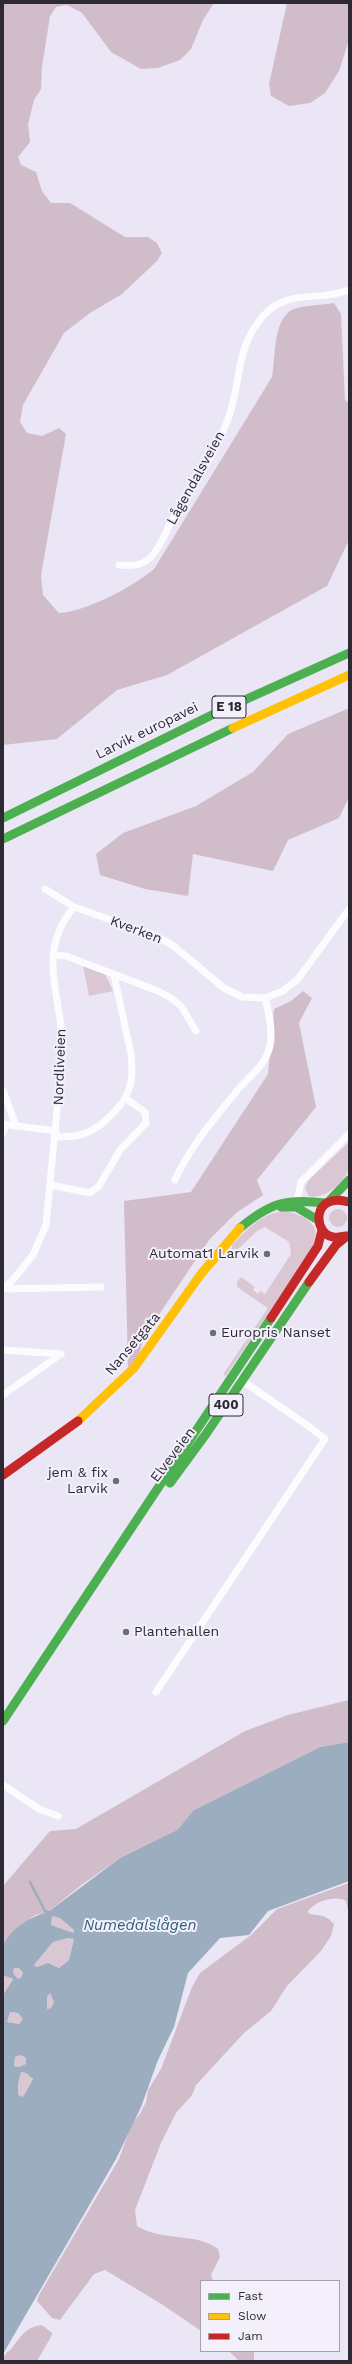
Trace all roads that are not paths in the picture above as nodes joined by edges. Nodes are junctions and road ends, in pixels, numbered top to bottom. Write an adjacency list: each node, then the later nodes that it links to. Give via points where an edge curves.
1 (349, 290): 2 (street, Lågendalsveien, via 279,302 264,315 250,335 240,360 230,415 217,446 182,502 156,551 140,564)
2 (119, 565)
3 (349, 653): 7 (main road, Larvik europavei / E 18, via 220,711)
4 (349, 675): 6 (main road, E 18)
5 (349, 681): 6 (main road, E 18)
6 (321, 687): 8 (main road, E 18)
7 (3, 818)
8 (3, 840)
9 (45, 889): 10 (street, Kverken)
10 (74, 908): 12 (street, Nordliveien, via 60,926); 14 (street, Kverken, via 152,934 171,944 230,991 242,997)
11 (349, 909): 14 (street, Kverken, via 298,979 283,991)
12 (53, 955): 13 (street, via 66,956); 21 (street, Nordliveien, via 53,981 61,1018 63,1048)
13 (114, 975): 15 (street, via 171,998 181,1006); 17 (street, via 132,1066)
14 (265, 998): 23 (street, via 271,1022 270,1046 260,1069 228,1103 183,1162)
15 (196, 1031)
16 (3, 1090): 19 (street)
17 (125, 1098): 21 (street, via 104,1121 86,1133); 25 (street, via 145,1112 146,1122 120,1150 98,1186 90,1193)
18 (5, 1124): 19 (street); 20 (street)
19 (16, 1126): 21 (street)
20 (3, 1133)
21 (56, 1134): 25 (street, Nordliveien)
22 (349, 1134): 28 (street, via 301,1182)
23 (175, 1180)
24 (349, 1180): 26 (main road)
25 (51, 1185): 33 (street, Nordliveien, via 46,1225 33,1255)
26 (327, 1202): 27 (main road, Nansetgata, via 342,1199); 28 (main road, Nansetgata); 29 (main road)
27 (349, 1202)
28 (296, 1204): 29 (main road); 38 (main road, Nansetgata, via 264,1210 237,1231 214,1257 157,1340 114,1389 48,1445)
29 (318, 1220): 30 (main road)
30 (322, 1230): 31 (main road, 400, via 333,1238); 35 (main road, Elveveien / 400, via 318,1246 307,1265)
31 (348, 1235): 36 (main road, Elveveien / 400, via 323,1261)
32 (101, 1287): 33 (street, Nordliveien)
33 (3, 1289)
34 (3, 1350): 37 (street, via 61,1354)
35 (234, 1374): 36 (street); 39 (main road, Elveveien / 400)
36 (242, 1381): 39 (main road, Elveveien / 400, via 206,1434); 40 (street, via 325,1439)
37 (3, 1395)
38 (3, 1475)
39 (103, 1572): 41 (main road, Elveveien / 400)
40 (156, 1692)
41 (3, 1720)
42 (3, 1785): 43 (street, via 39,1810)
43 (58, 1816)

